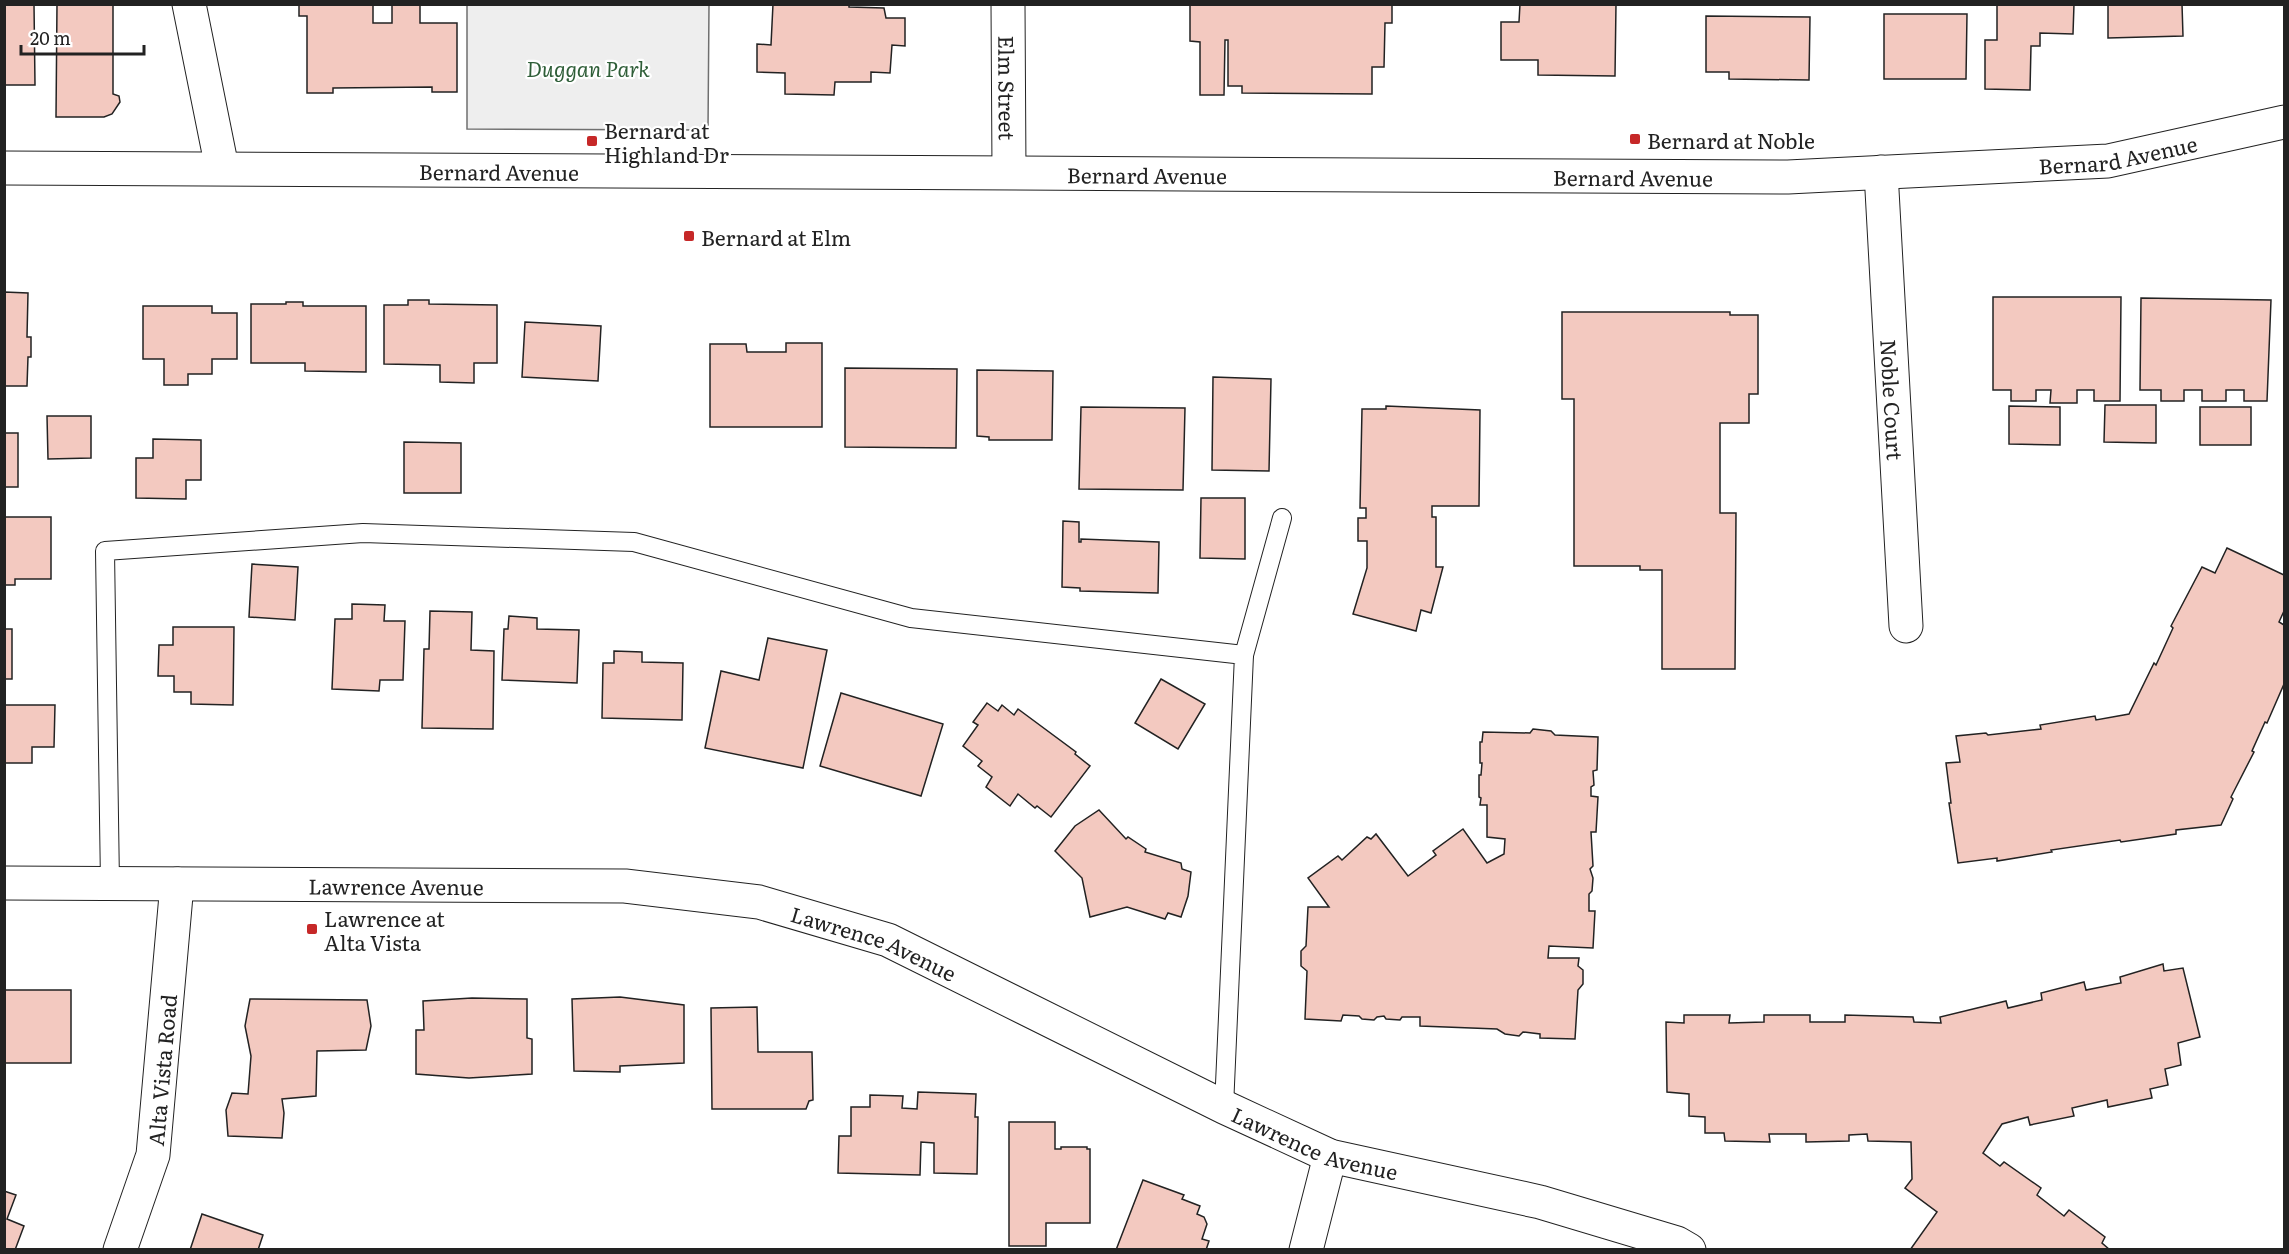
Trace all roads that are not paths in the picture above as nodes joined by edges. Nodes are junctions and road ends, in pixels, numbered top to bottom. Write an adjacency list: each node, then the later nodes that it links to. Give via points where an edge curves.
1 (189, 4): 5 (street)
2 (1008, 4): 6 (street, Elm Street)
3 (2284, 122): 7 (street, Bernard Avenue, via 2108,161)
4 (4, 168): 5 (street, Bernard Avenue)
5 (222, 168): 6 (street, Bernard Avenue)
6 (1009, 172): 7 (street, Bernard Avenue, via 1776,177)
7 (1881, 172): 9 (street, Noble Court)
8 (1282, 518): 10 (lane)
9 (1906, 626)
10 (1244, 655): 12 (lane, via 910,618 634,542 363,533 105,551); 14 (lane)
11 (4, 883): 12 (street, Lawrence Avenue)
12 (110, 884): 13 (street, Lawrence Avenue)
13 (177, 884): 14 (street, Lawrence Avenue, via 625,886 759,902 888,940); 16 (street, Alta Vista Road, via 153,1155)
14 (1224, 1107): 15 (street, Lawrence Avenue)
15 (1330, 1156): 17 (street); 18 (street, Lawrence Avenue, via 1540,1202)
16 (120, 1250)
17 (1306, 1250)
18 (1689, 1250)

